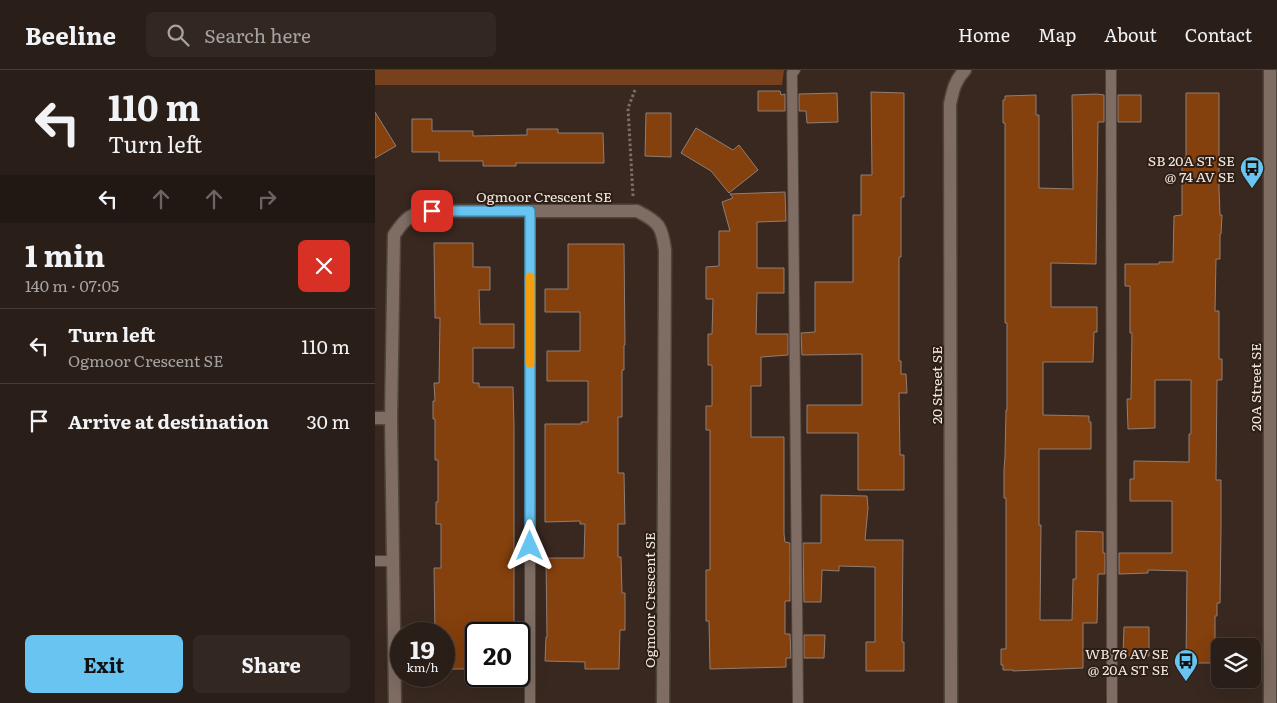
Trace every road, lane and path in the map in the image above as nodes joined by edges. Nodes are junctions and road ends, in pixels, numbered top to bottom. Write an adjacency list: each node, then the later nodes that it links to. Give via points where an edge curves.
1 (795, 70): 15 (lane, via 792,73)
2 (964, 70): 16 (street, 20 Street SE, via 954,85 950,104)
3 (1111, 70): 17 (lane)
4 (1270, 70): 18 (street, 20A Street SE)
5 (635, 90): 7 (path, via 628,108 633,188)
6 (530, 211): 7 (street, Ogmoor Crescent SE); 9 (street, Ogmoor Crescent SE, via 415,212 403,221 394,235 393,250); 13 (lane)
7 (631, 211): 14 (street, Ogmoor Crescent SE, via 654,220 662,230 665,250)
8 (375, 418): 9 (street)
9 (391, 418): 11 (street, Ogmoor Crescent SE)
10 (375, 561): 11 (lane)
11 (394, 561): 12 (street, Ogmoor Crescent SE)
12 (395, 703)
13 (530, 703)
14 (663, 703)
15 (798, 703)
16 (951, 703)
17 (1112, 703)
18 (1270, 703)

